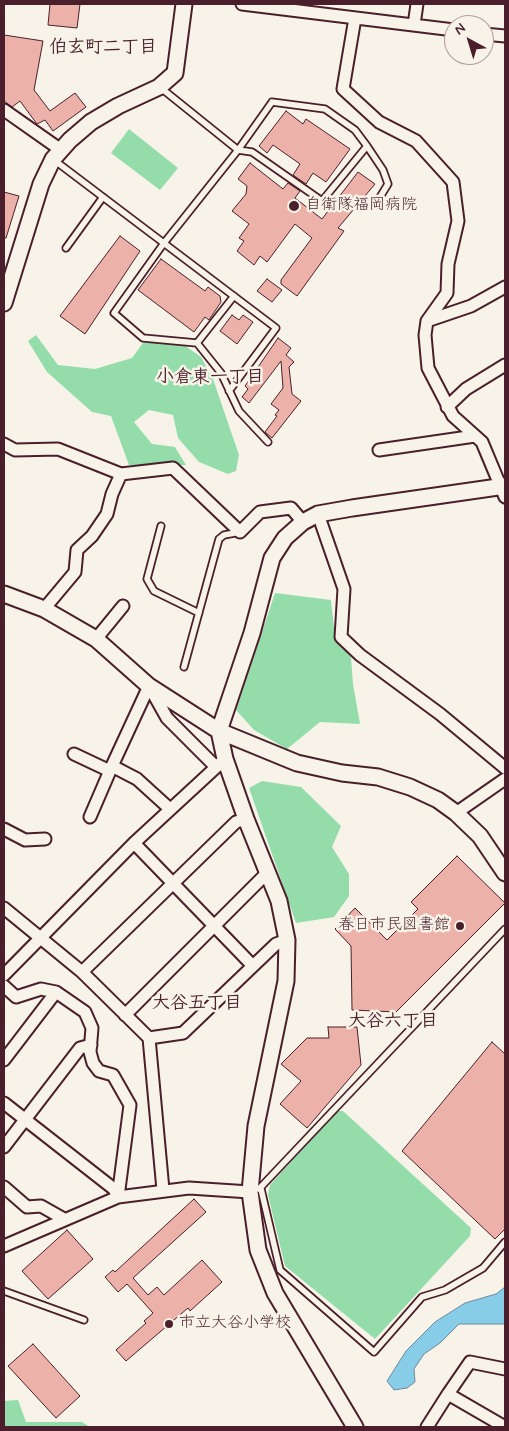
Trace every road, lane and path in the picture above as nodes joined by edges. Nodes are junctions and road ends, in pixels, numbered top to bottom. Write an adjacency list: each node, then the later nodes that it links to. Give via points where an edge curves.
1 (184, 4): 7 (street, via 175,73)
2 (242, 4): 4 (street)
3 (417, 4): 5 (street)
4 (355, 18): 5 (street); 19 (street, via 344,89 379,122 416,141 453,182 458,221 448,264 447,293)
5 (414, 25): 6 (street)
6 (444, 29)
7 (159, 86): 10 (lane); 11 (street, via 91,122)
8 (4, 110): 11 (street)
9 (367, 146): 10 (lane, via 355,130 325,109 272,102); 10 (lane, via 322,202 252,152); 13 (lane, via 388,184 376,202)
10 (238, 150): 14 (lane)
11 (57, 154): 12 (lane); 18 (street, via 41,184)
12 (103, 197): 14 (lane); 15 (lane)
13 (370, 203)
14 (164, 243): 17 (lane); 20 (lane, via 114,313 143,338)
15 (66, 248)
16 (505, 287): 19 (street, via 471,306)
17 (234, 296): 20 (lane); 22 (lane, via 276,328)
18 (4, 303)
19 (427, 321): 23 (street, via 428,368)
20 (197, 343): 22 (lane, via 221,374)
21 (505, 366): 23 (street, via 466,389)
22 (229, 391): 25 (lane, via 239,410)
23 (447, 407): 24 (street)
24 (475, 436): 27 (street); 29 (street, via 482,442)
25 (268, 442)
26 (4, 444): 28 (street, via 15,450 58,449)
27 (379, 450)
28 (121, 474): 33 (street, via 173,468); 36 (street, via 108,514 77,550 75,572)
29 (504, 490): 30 (street)
30 (318, 514): 31 (street); 44 (street, via 344,589 341,637)
31 (303, 522): 33 (street, via 291,508 260,512); 41 (street, via 285,538 272,558 252,634)
32 (161, 526): 37 (lane, via 147,579 154,591)
33 (240, 532): 37 (lane, via 219,539)
34 (4, 594): 36 (street)
35 (123, 606): 38 (street)
36 (44, 609): 38 (street)
37 (199, 613): 39 (lane)
38 (96, 639): 40 (street)
39 (184, 668)
40 (149, 686): 41 (street); 43 (street, via 167,718); 45 (street)
41 (219, 731): 43 (street); 48 (street, via 278,757 313,768 378,777 410,787)
42 (74, 754): 45 (street)
43 (221, 763): 47 (street); 50 (street)
44 (505, 768)
45 (111, 769): 47 (street, via 138,779); 49 (street)
46 (505, 779): 48 (street)
47 (170, 809): 53 (street)
48 (456, 813): 55 (street, via 480,836)
49 (90, 817)
50 (246, 819): 54 (street); 56 (street, via 236,822)
51 (4, 829): 52 (street, via 25,840)
52 (45, 839)
53 (134, 843): 56 (street); 60 (street)
54 (268, 872): 58 (street); 61 (street, via 279,900)
55 (505, 873)
56 (172, 882): 58 (street); 63 (street)
57 (4, 908): 60 (street)
58 (213, 924): 62 (street); 67 (street)
59 (505, 929): 76 (lane)
60 (40, 937): 63 (street); 64 (street)
61 (287, 940): 62 (street, via 276,944); 76 (street, via 286,981 256,1126)
62 (253, 966): 68 (street, via 183,1033)
63 (82, 972): 67 (street)
64 (4, 974)
65 (4, 986): 66 (street, via 16,997 41,989)
66 (56, 992): 69 (street, via 85,1012 92,1028); 70 (street)
67 (125, 1015): 68 (street)
68 (149, 1038): 75 (street)
69 (91, 1045): 72 (street, via 80,1048); 77 (street, via 93,1063 99,1071 113,1075 130,1105)
70 (4, 1060)
71 (4, 1103): 72 (street)
72 (24, 1120): 73 (street); 77 (street, via 114,1189)
73 (4, 1147)
74 (4, 1187): 78 (street, via 26,1207 41,1206)
75 (163, 1190): 76 (street); 77 (street)
76 (255, 1190): 79 (lane, via 280,1270 374,1352 422,1297 445,1290 483,1268); 85 (street, via 258,1250 271,1285)
77 (118, 1197): 78 (street)
78 (64, 1219): 80 (street)
79 (505, 1242)
80 (4, 1246)
81 (4, 1291): 82 (lane)
82 (84, 1320)
83 (505, 1369): 84 (street, via 470,1362)
84 (448, 1394): 86 (street); 87 (street)
85 (355, 1427)
86 (427, 1427)
87 (505, 1427)

